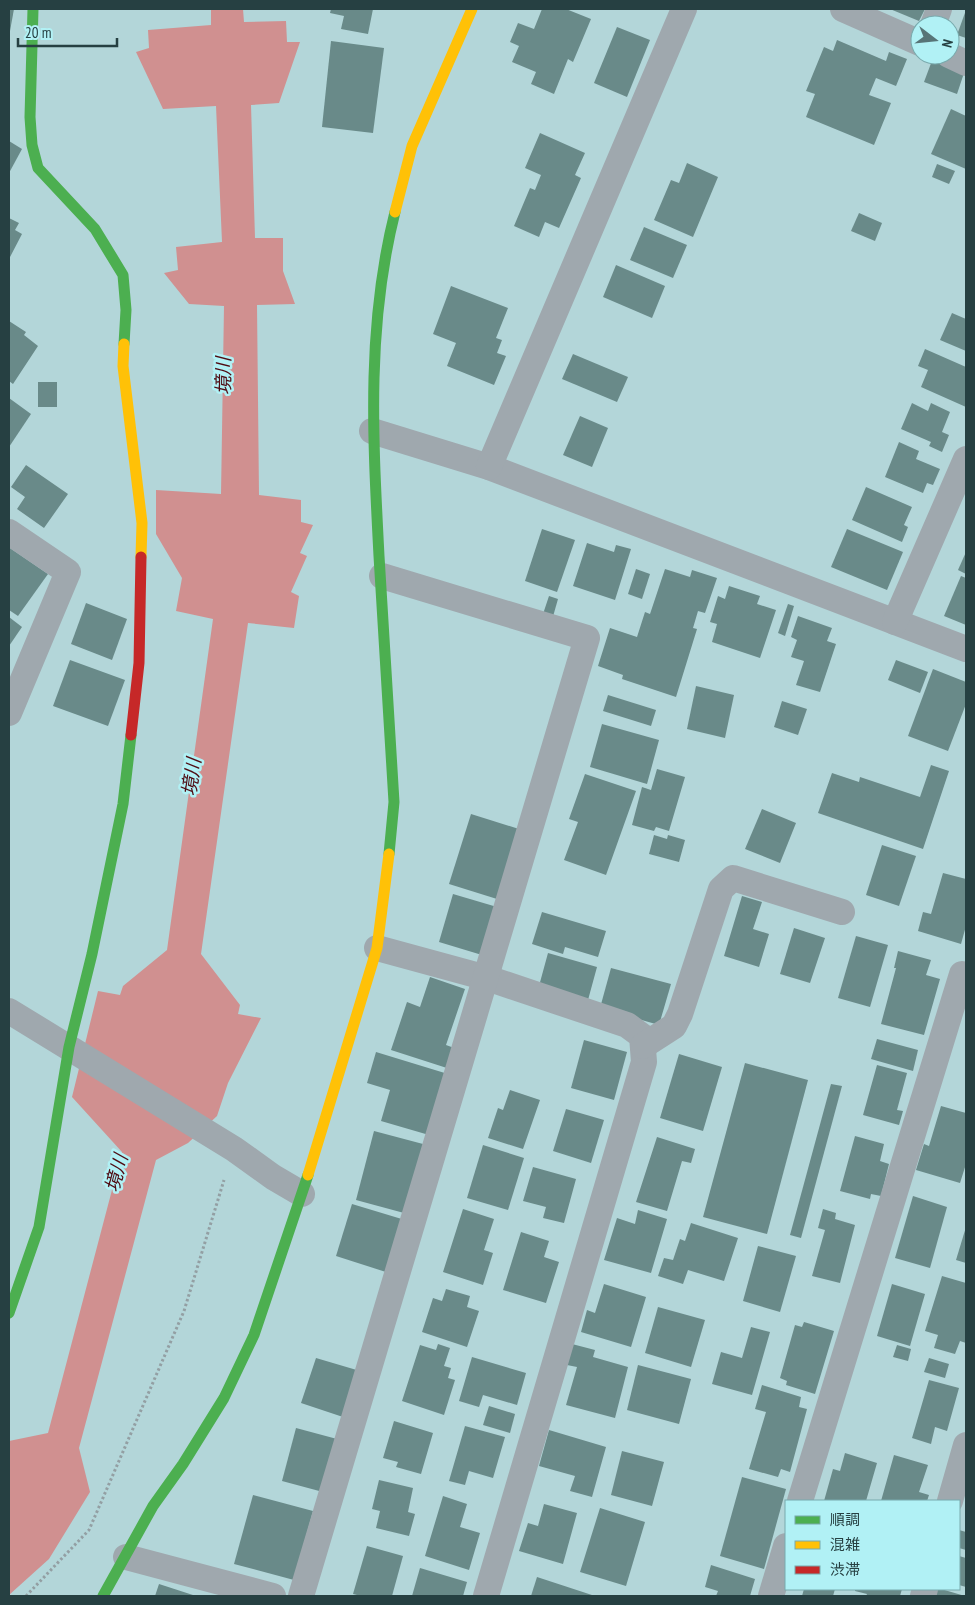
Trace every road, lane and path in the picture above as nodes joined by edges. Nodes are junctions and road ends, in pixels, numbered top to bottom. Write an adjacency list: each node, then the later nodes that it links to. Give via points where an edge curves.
1 (33, 9): 20 (street, via 30,118 38,168 95,229 123,275 126,310 123,366 142,523 139,663 123,804 92,954)
2 (472, 9): 6 (street, via 412,146 384,252 375,343)
3 (684, 9): 8 (street)
4 (843, 9): 5 (street)
5 (910, 38)
6 (372, 430): 8 (street); 10 (street)
7 (966, 460): 11 (street)
8 (489, 467): 11 (street)
9 (9, 532): 13 (street, via 68,572)
10 (382, 576): 15 (street, via 394,802); 17 (street, via 587,638)
11 (895, 622): 12 (street)
12 (966, 649)
13 (9, 713)
14 (842, 912): 19 (street, via 733,878 721,889 674,1026)
15 (378, 948): 17 (street); 22 (street)
16 (966, 976): 25 (street, via 962,974)
17 (487, 978): 19 (street, via 627,1025 642,1036); 32 (street)
18 (9, 1011): 20 (street)
19 (643, 1046): 33 (street, via 644,1062)
20 (76, 1053): 21 (street); 23 (street, via 39,1227)
21 (234, 1149): 22 (street); 29 (path, via 184,1311 88,1530)
22 (302, 1194): 28 (street, via 254,1335 224,1398 154,1506)
23 (9, 1313)
24 (966, 1446): 26 (street)
25 (800, 1500)
26 (950, 1500)
27 (785, 1549): 34 (street)
28 (126, 1557): 30 (street); 31 (street)
29 (26, 1596)
30 (103, 1596)
31 (273, 1596)
32 (302, 1596)
33 (486, 1596)
34 (771, 1596)

